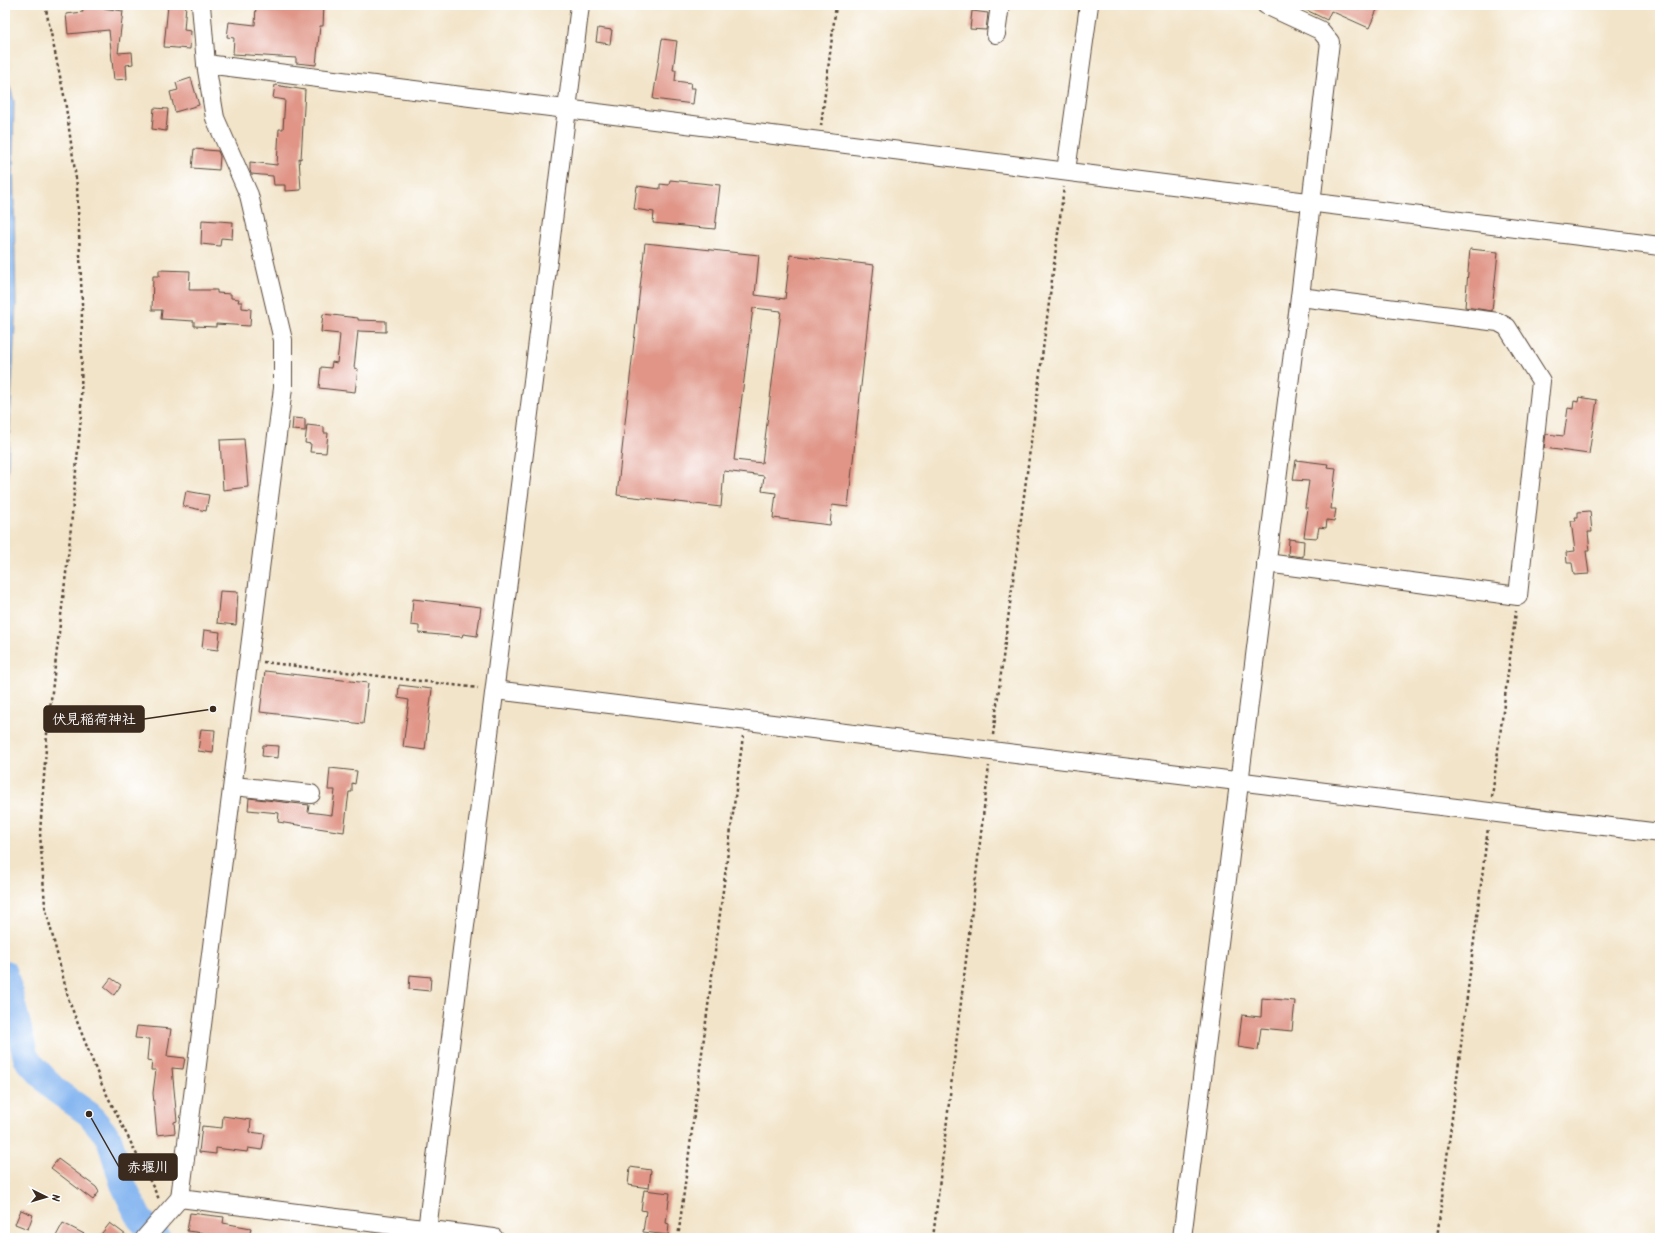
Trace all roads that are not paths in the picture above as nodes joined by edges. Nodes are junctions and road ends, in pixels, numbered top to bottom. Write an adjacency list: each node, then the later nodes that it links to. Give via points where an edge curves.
1 (201, 5): 7 (street)
2 (580, 5): 8 (street)
3 (1000, 5): 6 (street)
4 (1089, 5): 9 (street)
5 (1266, 5): 10 (street, via 1320,30 1330,42)
6 (996, 34)
7 (206, 64): 8 (street); 16 (street, via 215,118 248,195 283,340 283,388)
8 (567, 110): 9 (street); 14 (street)
9 (1066, 171): 10 (street)
10 (1312, 203): 11 (street); 12 (street)
11 (1660, 246)
12 (1300, 297): 13 (street); 13 (street, via 1498,322 1507,328 1541,381 1518,596)
13 (1266, 562): 15 (street)
14 (495, 690): 15 (street); 20 (street)
15 (1240, 782): 18 (street); 23 (street)
16 (233, 786): 17 (street); 19 (street)
17 (311, 794)
18 (1660, 833)
19 (180, 1198): 20 (street); 21 (street)
20 (427, 1234): 22 (street)
21 (145, 1238)
22 (494, 1238)
23 (1182, 1238)

